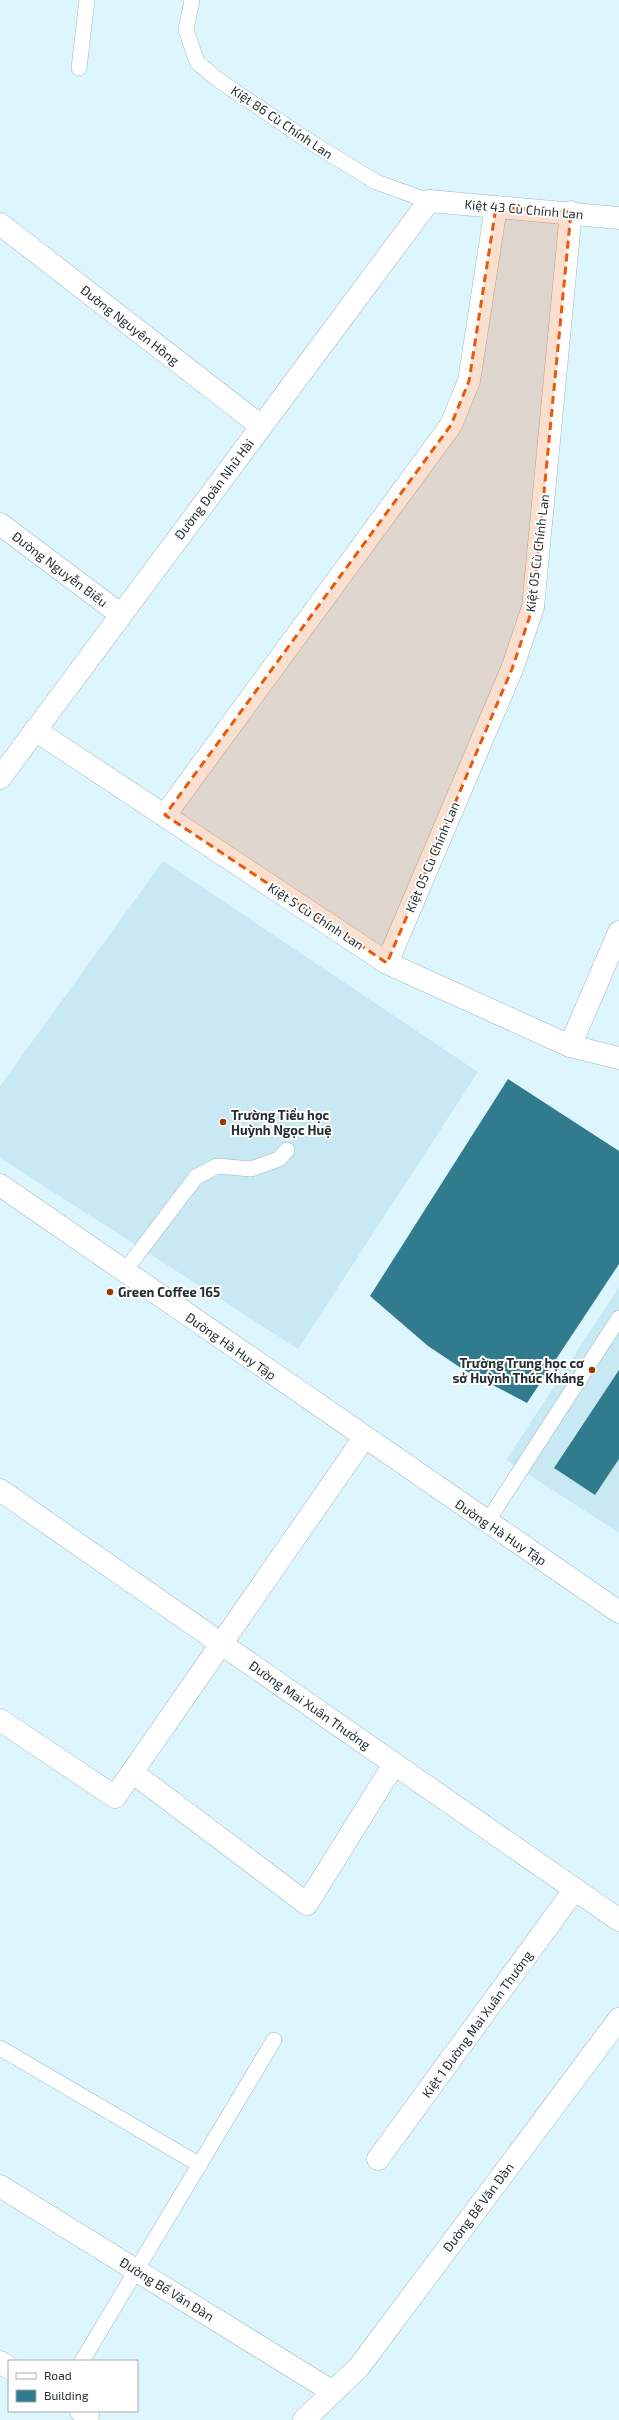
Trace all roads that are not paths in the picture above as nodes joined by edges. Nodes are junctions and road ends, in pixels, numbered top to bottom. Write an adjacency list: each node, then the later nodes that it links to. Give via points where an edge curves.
1 (87, 0): 3 (lane)
2 (192, 0): 4 (lane, Kiệt 86 Cù Chính Lan, via 186,30 197,62 304,138 376,182)
3 (79, 68)
4 (429, 201): 5 (street, Kiệt 43 Cù Chính Lan); 9 (street, Đường Đoàn Nhữ Hài)
5 (496, 207): 6 (street, Kiệt 43 Cù Chính Lan); 14 (street, via 469,381 451,424)
6 (571, 212): 7 (street, Kiệt 43 Cù Chính Lan); 16 (street, Kiệt 05 Cù Chính Lan, via 533,607 512,669)
7 (619, 218)
8 (0, 224): 9 (street, Đường Nguyên Hồng)
9 (261, 426): 11 (street, Đường Đoàn Nhữ Hài)
10 (0, 524): 11 (street, Đường Nguyễn Biểu)
11 (120, 614): 12 (street, Đường Đoàn Nhữ Hài)
12 (35, 730): 13 (street, Đường Đoàn Nhữ Hài); 14 (street, Kiệt 5 Cù Chính Lan)
13 (0, 778)
14 (165, 816): 16 (street, Kiệt 5 Cù Chính Lan)
15 (619, 932): 17 (street)
16 (388, 963): 17 (street, Kiệt 5 Cù Chính Lan)
17 (570, 1046): 18 (street, Kiệt 5 Cù Chính Lan)
18 (619, 1058)
19 (287, 1150): 21 (lane, via 279,1159 251,1169 217,1166 196,1177)
20 (0, 1185): 21 (street, Đường Hà Huy Tập)
21 (124, 1272): 23 (street, Đường Hà Huy Tập)
22 (619, 1318): 25 (lane)
23 (364, 1438): 25 (street, Đường Hà Huy Tập); 27 (street)
24 (0, 1490): 27 (street, Đường Mai Xuân Thưởng)
25 (487, 1522): 26 (street, Đường Hà Huy Tập)
26 (619, 1612)
27 (221, 1644): 29 (street, Đường Mai Xuân Thưởng); 30 (street)
28 (0, 1720): 30 (street, via 115,1797)
29 (394, 1764): 30 (street, via 307,1904); 31 (street, Đường Mai Xuân Thưởng)
30 (132, 1772)
31 (575, 1890): 32 (street, Đường Mai Xuân Thưởng); 36 (street, Kiệt 1 Đường Mai Xuân Thưởng)
32 (619, 1920)
33 (619, 2019): 41 (street, Đường Bế Văn Đàn, via 359,2367)
34 (274, 2040): 37 (lane)
35 (0, 2048): 37 (lane)
36 (378, 2159)
37 (200, 2165): 39 (lane)
38 (0, 2186): 39 (street, Đường Bế Văn Đàn)
39 (136, 2270): 40 (lane); 41 (street, Đường Bế Văn Đàn)
40 (83, 2360)
41 (333, 2392): 44 (street, Đường Bế Văn Đàn)
42 (83, 2412): 43 (street, via 88,2415)
43 (87, 2420)
44 (304, 2420)

